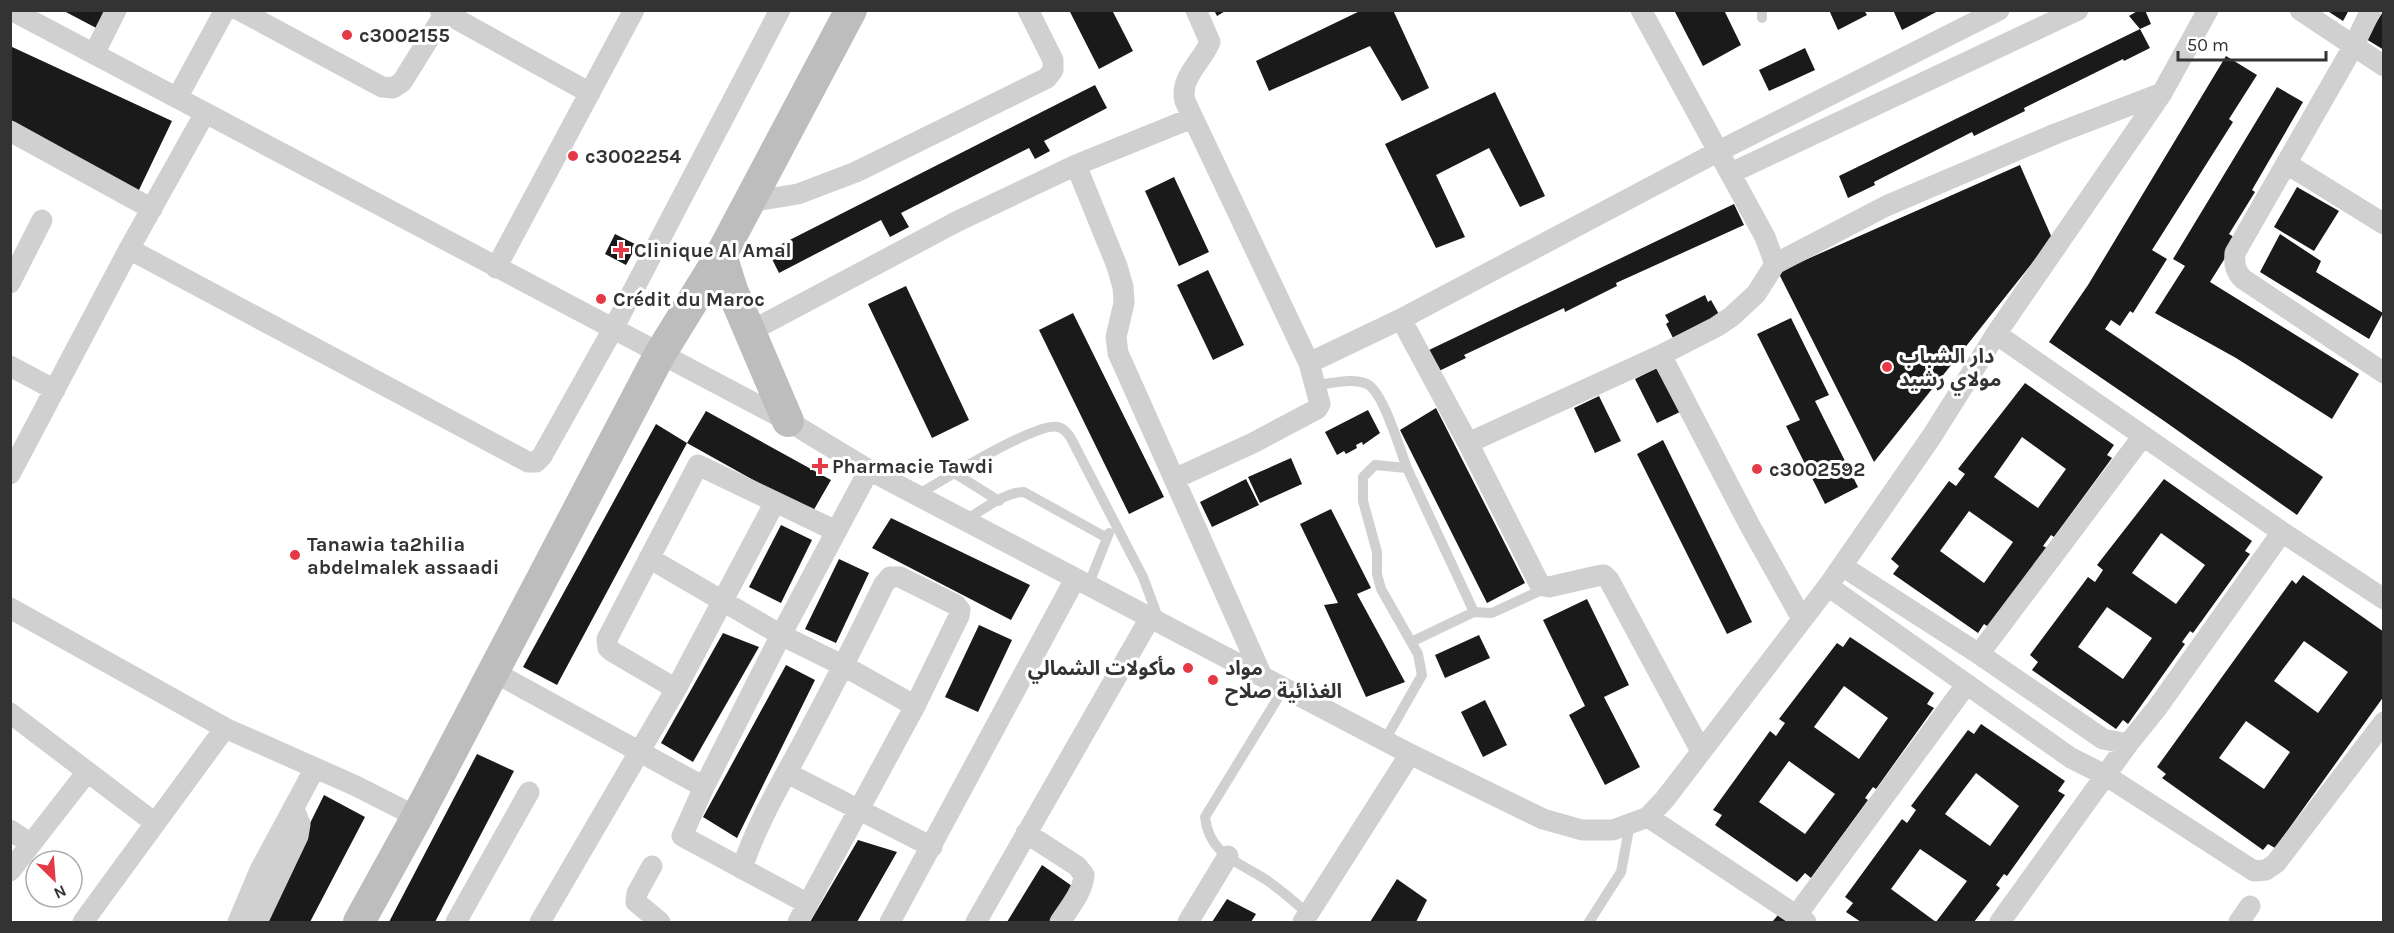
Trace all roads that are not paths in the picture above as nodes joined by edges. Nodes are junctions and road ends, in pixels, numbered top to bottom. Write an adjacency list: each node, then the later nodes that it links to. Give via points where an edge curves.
1 (11, 10): 18 (street)
2 (116, 10): 18 (street)
3 (225, 10): 22 (street)
4 (239, 10): 16 (street, via 382,87 393,88 402,82)
5 (634, 10): 20 (street)
6 (780, 10): 40 (street)
7 (851, 10): 30 (street)
8 (1028, 10): 30 (street, via 1053,60 1053,70 1047,78 856,172 798,194)
9 (1196, 10): 24 (street, via 1210,42 1182,91)
10 (1641, 10): 26 (street)
11 (1999, 10): 26 (street)
12 (2078, 10): 29 (street)
13 (2208, 10): 21 (street)
14 (2300, 10): 17 (street)
15 (2371, 10): 17 (street)
16 (443, 12): 20 (street)
17 (2354, 47): 19 (street); 27 (street)
18 (94, 54): 22 (street)
19 (2384, 66)
20 (590, 93): 37 (street)
21 (2162, 93): 36 (street, via 1886,206); 42 (street)
22 (177, 98): 23 (street)
23 (205, 113): 31 (street); 37 (street)
24 (1192, 118): 28 (street); 45 (street)
25 (10, 131): 31 (street)
26 (1719, 151): 29 (street); 39 (street)
27 (2287, 164): 33 (street); 47 (street, via 2235,253 2236,272)
28 (1076, 165): 41 (street, via 956,222); 57 (street, via 1123,287 1124,303 1116,337 1118,353)
29 (1731, 173): 36 (street)
30 (749, 202): 35 (street)
31 (152, 209): 34 (street)
32 (42, 220): 38 (street)
33 (2384, 224)
34 (129, 249): 40 (street, via 528,462 536,462 542,456); 49 (street)
35 (722, 255): 41 (street, via 732,290); 43 (street)
36 (1775, 264): 44 (street, via 1756,294 1731,317)
37 (496, 268): 40 (street)
38 (10, 283)
39 (1401, 318): 45 (street); 52 (street)
40 (613, 329): 43 (street)
41 (751, 331): 50 (street)
42 (1996, 334): 51 (street); 67 (street, via 1932,436)
43 (660, 354): 50 (street); 81 (street)
44 (1661, 356): 52 (street); 75 (street)
45 (1309, 363): 48 (street)
46 (10, 366): 49 (street)
47 (2384, 373)
48 (1315, 385): 53 (lane, via 1355,381 1368,384 1378,394); 57 (street, via 1320,399 1317,409)
49 (55, 390): 55 (street)
50 (788, 421): 54 (street)
51 (2142, 436): 64 (street); 79 (street)
52 (1468, 443): 70 (street, via 1539,583)
53 (1407, 468): 74 (lane); 78 (lane, via 1375,465 1363,477 1363,501 1377,552 1381,589)
54 (868, 470): 58 (street); 63 (street)
55 (10, 474)
56 (956, 474): 58 (lane); 59 (lane); 62 (lane, via 1020,438 1048,426 1059,427 1068,433)
57 (1174, 479): 82 (street)
58 (917, 495): 61 (street)
59 (999, 501): 61 (lane); 65 (lane, via 1024,492)
60 (775, 502): 63 (street); 66 (street, via 698,465); 72 (street)
61 (964, 520): 68 (street)
62 (1113, 522): 65 (lane); 76 (lane, via 1143,577)
63 (836, 531): 77 (street)
64 (2282, 532): 71 (street); 91 (street)
65 (1107, 538): 68 (lane)
66 (649, 558): 72 (street); 85 (street, via 607,639 608,648)
67 (1842, 566): 69 (street); 79 (street)
68 (1081, 582): 76 (street); 109 (street)
69 (1828, 586): 75 (street); 83 (street)
70 (1549, 587): 74 (lane, via 1492,613); 93 (street, via 1604,575 1609,580)
71 (2384, 599)
72 (722, 600): 77 (street); 85 (street)
73 (10, 608): 89 (street)
74 (1474, 612): 78 (lane)
75 (1802, 619): 93 (street)
76 (1155, 621): 82 (street); 107 (street)
77 (781, 635): 80 (street); 99 (street)
78 (1411, 642): 90 (lane, via 1422,675)
79 (1979, 654): 91 (street, via 2103,739)
80 (844, 666): 86 (street); 86 (street, via 890,577 900,577 956,605 959,616); 97 (street)
81 (492, 671): 92 (street); 103 (street)
82 (1262, 676): 84 (street)
83 (1966, 685): 98 (street, via 2071,758); 116 (street)
84 (1284, 688): 90 (street); 110 (lane, via 1205,817 1212,842)
85 (676, 689): 92 (street)
86 (915, 706): 102 (street)
87 (10, 713): 96 (street)
88 (2384, 722): 98 (street, via 2276,863 2266,870 2254,872)
89 (225, 728): 95 (street); 105 (street)
90 (1385, 740): 94 (street)
91 (2128, 744): 98 (street)
92 (640, 750): 99 (street); 122 (street)
93 (1701, 751): 104 (street, via 1665,800)
94 (1410, 754): 104 (street, via 1543,819 1582,830 1613,830); 115 (street)
95 (315, 768): 101 (street); 103 (street)
96 (87, 772): 105 (street); 108 (street)
97 (787, 773): 102 (street); 112 (street)
98 (2105, 775): 129 (street)
99 (704, 787): 112 (street, via 682,836)
100 (529, 792): 121 (street)
101 (294, 809): 118 (street, via 260,870); 119 (street, via 300,824 298,836 260,916)
102 (858, 810): 109 (street); 114 (street)
103 (417, 817): 120 (street)
104 (1639, 820): 116 (street); 128 (lane, via 1621,872)
105 (155, 823): 117 (street)
106 (10, 830): 108 (street)
107 (1026, 833): 125 (street); 126 (street, via 1077,866 1084,875)
108 (31, 844): 113 (street)
109 (932, 847): 124 (street)
110 (1228, 856): 115 (lane, via 1282,890); 127 (street)
111 (652, 866): 123 (street, via 636,902)
112 (742, 869): 114 (street)
113 (10, 871)
114 (803, 913)
115 (1305, 918)
116 (1801, 919)
117 (83, 922)
118 (238, 922)
119 (252, 922)
120 (359, 922)
121 (456, 922)
122 (540, 922)
123 (660, 922)
124 (890, 922)
125 (976, 922)
126 (1060, 922)
127 (1188, 922)
128 (1589, 922)
129 (2000, 922)

